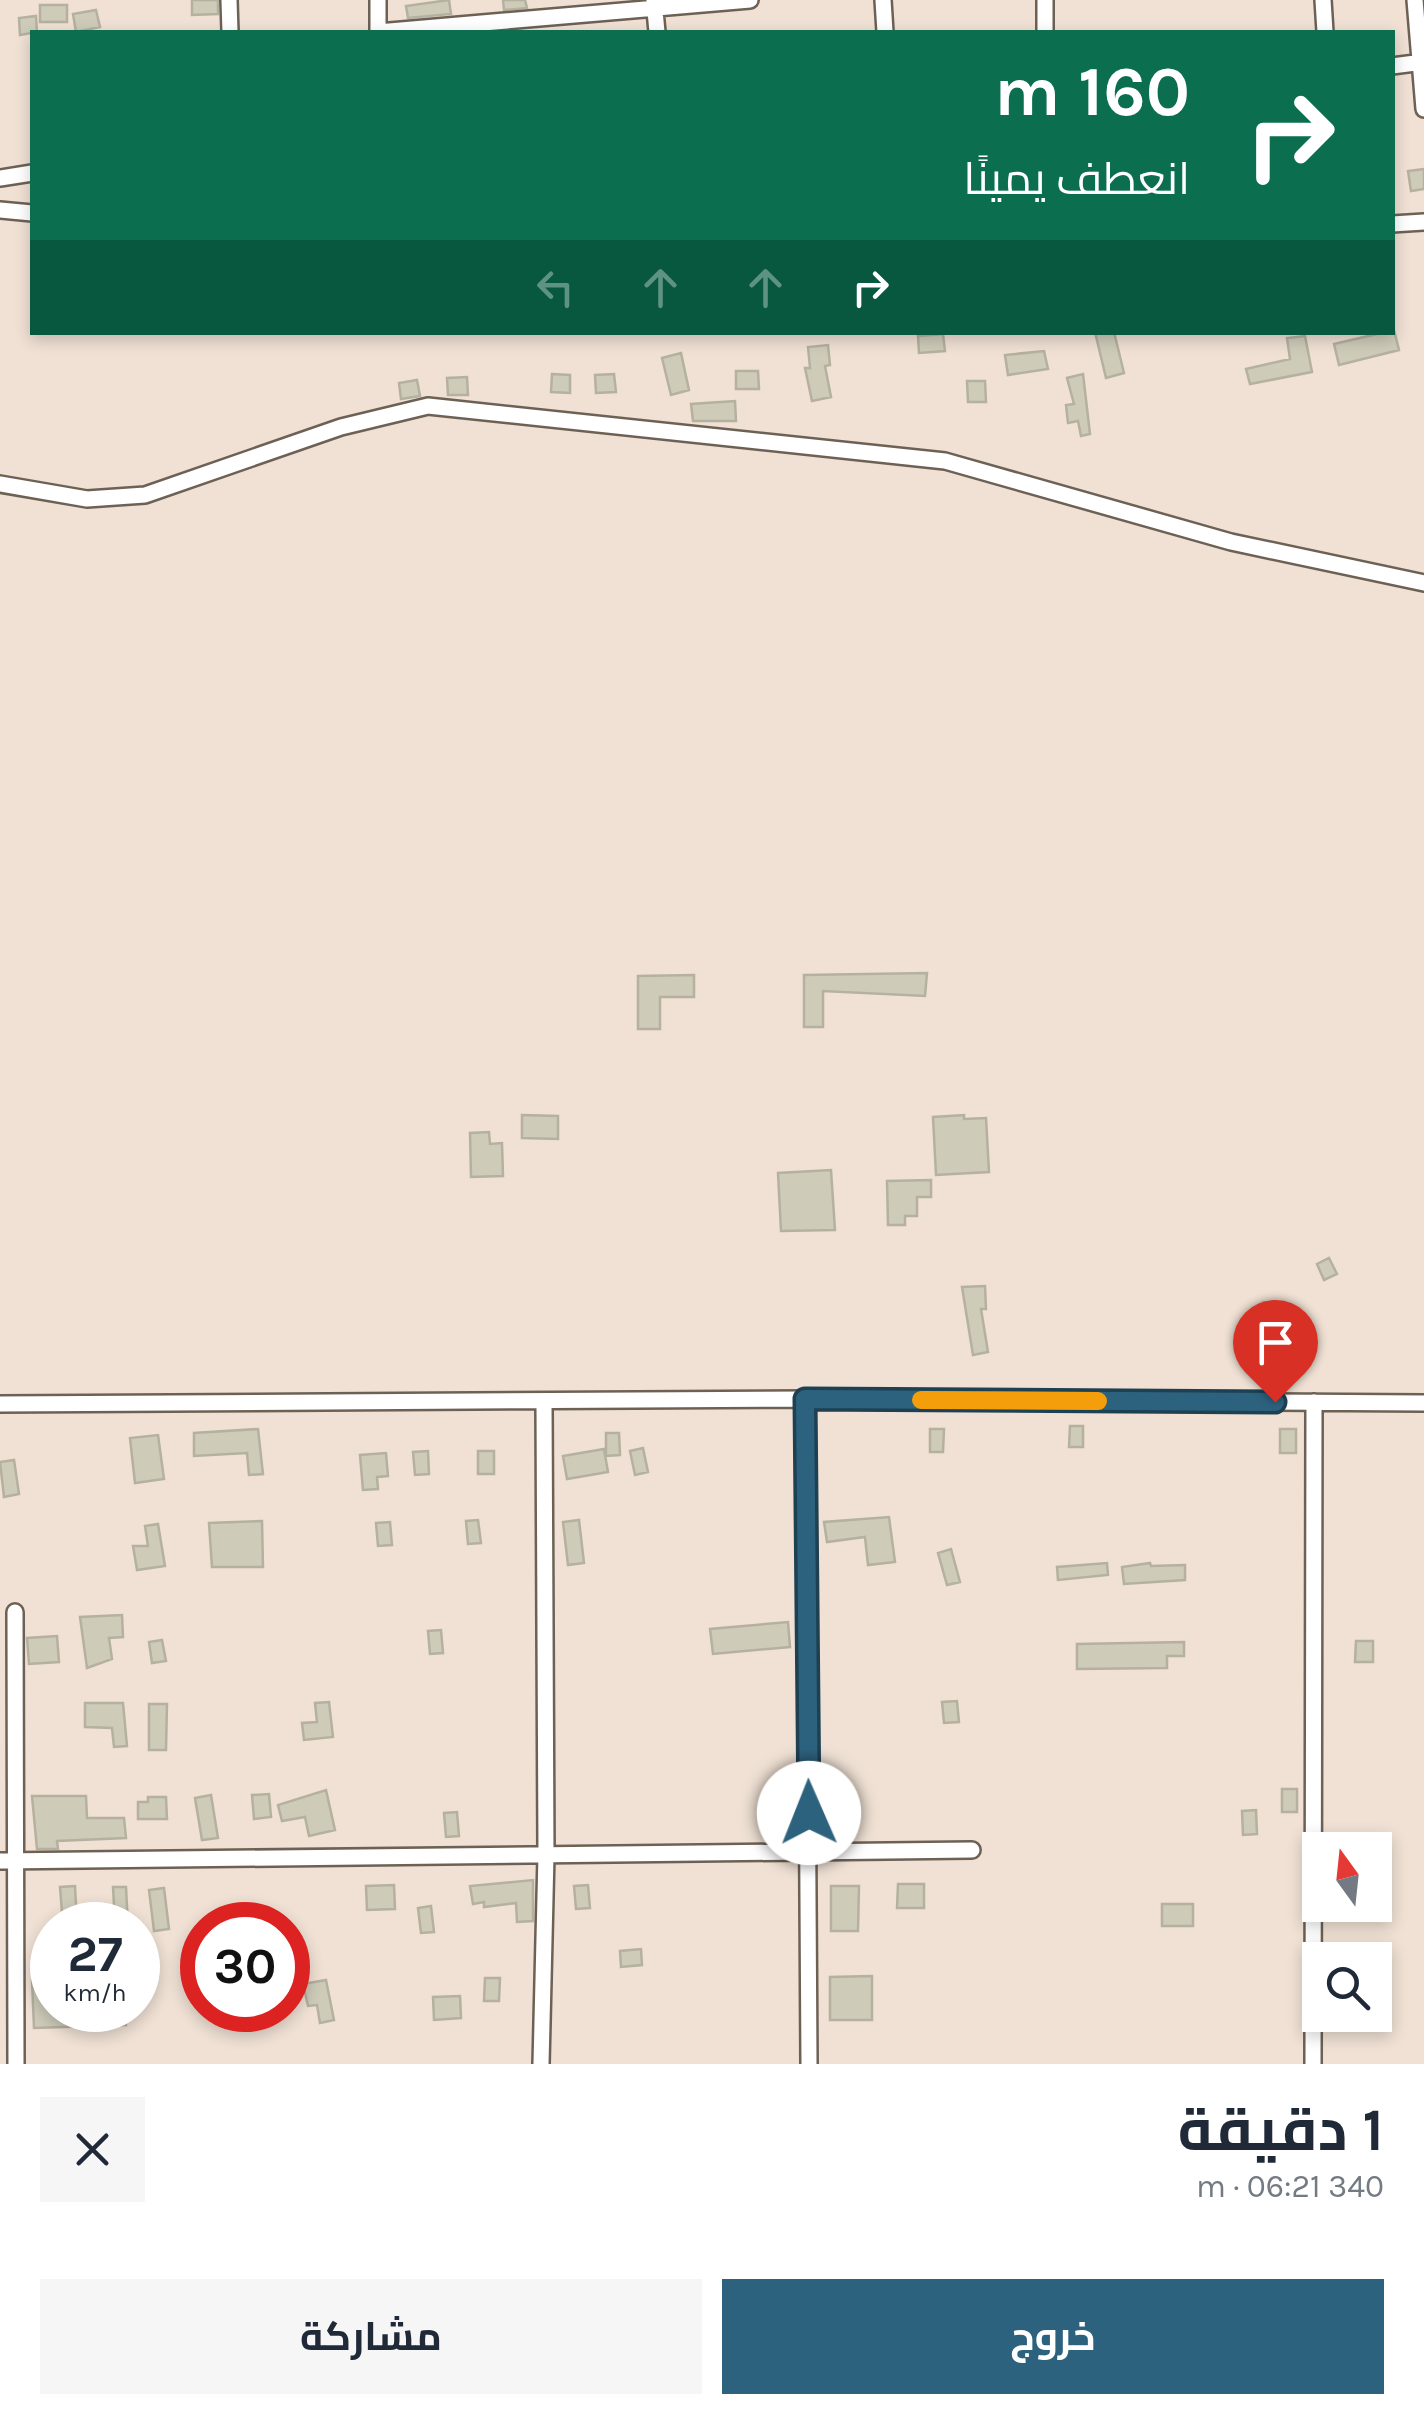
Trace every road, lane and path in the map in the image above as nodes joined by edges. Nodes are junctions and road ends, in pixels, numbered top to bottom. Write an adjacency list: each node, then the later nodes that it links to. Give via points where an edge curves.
1 (229, 0): 9 (street)
2 (378, 0): 10 (street)
3 (750, 0): 8 (street)
4 (883, 0): 13 (street)
5 (1045, 0): 14 (street)
6 (1323, 0): 15 (street)
7 (1415, 0): 16 (street)
8 (655, 4): 11 (street); 12 (street)
9 (230, 30)
10 (378, 30)
11 (398, 30)
12 (657, 30)
13 (885, 30)
14 (1045, 30)
15 (1324, 30)
16 (1421, 63): 17 (street); 18 (street)
17 (1395, 66)
18 (1424, 109)
19 (30, 174): 20 (street)
20 (0, 178)
21 (0, 210): 22 (street)
22 (30, 213)
23 (1424, 222): 24 (street)
24 (1395, 224)
25 (0, 484): 26 (street, via 88,499 145,495 341,426 428,406 945,461 1232,542)
26 (1424, 583)
27 (805, 1399): 28 (street); 29 (street); 33 (street)
28 (1314, 1402): 30 (street); 40 (street)
29 (544, 1403): 31 (street); 35 (street)
30 (1424, 1403)
31 (0, 1404)
32 (15, 1612): 36 (street)
33 (810, 1850): 34 (street); 35 (street); 39 (street)
34 (972, 1850)
35 (546, 1855): 36 (street); 38 (street)
36 (8, 1861): 37 (street)
37 (16, 2064)
38 (541, 2064)
39 (809, 2064)
40 (1313, 2064)

